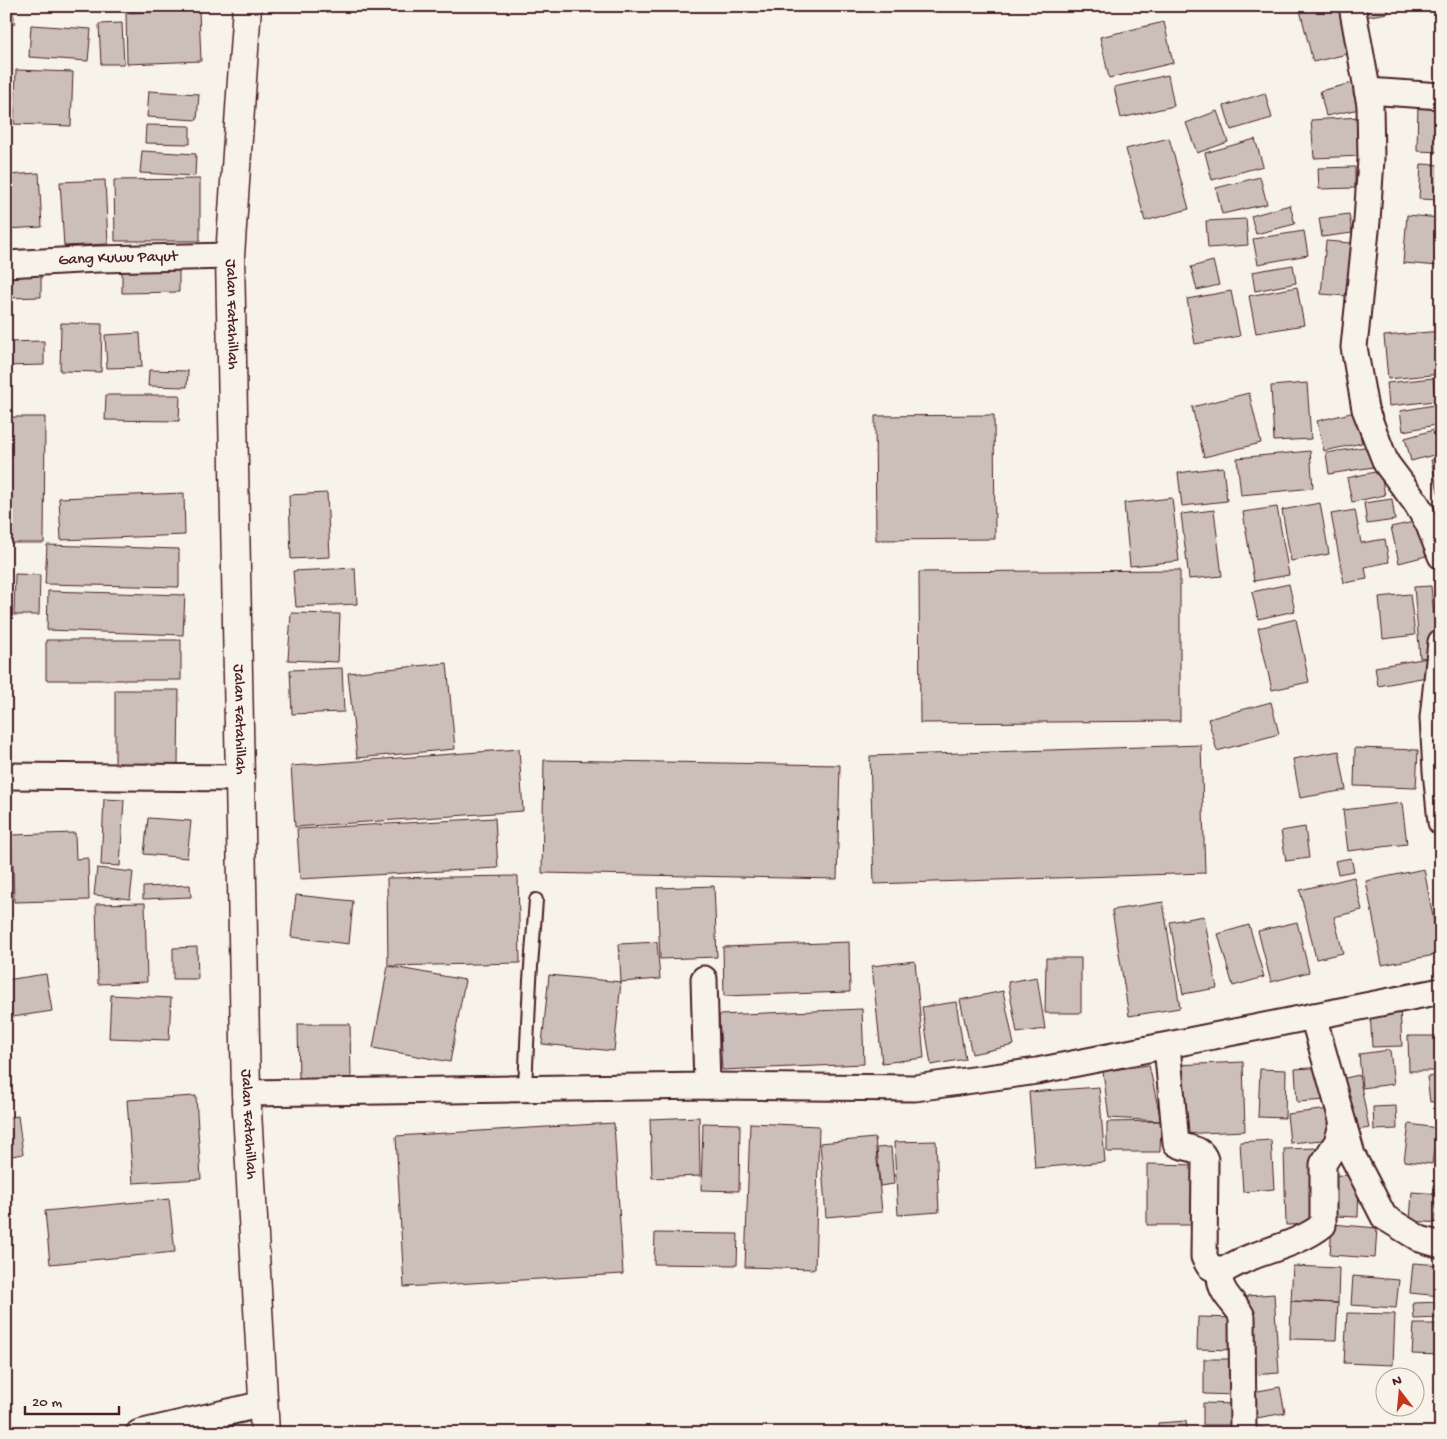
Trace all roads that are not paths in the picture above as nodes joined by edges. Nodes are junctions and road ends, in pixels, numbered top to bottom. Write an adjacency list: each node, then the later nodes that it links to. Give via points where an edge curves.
1 (248, 6): 5 (street, Jalan Fatahillah)
2 (1352, 6): 3 (street)
3 (1367, 92): 4 (street); 7 (street, via 1371,159 1354,347 1365,410 1386,463 1428,523)
4 (1441, 96)
5 (230, 256): 6 (street, Gang Kuwu Payut); 10 (street, Jalan Fatahillah)
6 (6, 264)
7 (1441, 556)
8 (1441, 642): 11 (street, via 1433,718)
9 (6, 776): 10 (street)
10 (240, 778): 19 (street, Jalan Fatahillah)
11 (1441, 822)
12 (536, 900): 18 (lane)
13 (704, 978): 17 (street)
14 (1441, 990): 15 (street)
15 (1313, 1016): 16 (street); 20 (street)
16 (1167, 1046): 17 (street, via 1037,1071 915,1088); 22 (street, via 1174,1137 1182,1147 1203,1155 1203,1253 1209,1266)
17 (707, 1086): 18 (street)
18 (525, 1088): 19 (street)
19 (246, 1093): 23 (street, Jalan Fatahillah)
20 (1343, 1123): 21 (street, via 1352,1155 1384,1217 1420,1238); 22 (street, via 1324,1164 1323,1225 1292,1242 1242,1260)
21 (1441, 1245)
22 (1220, 1272): 26 (street, via 1222,1288 1242,1317)
23 (263, 1404): 24 (street); 25 (street, Jalan Fatahillah)
24 (139, 1433)
25 (265, 1433)
26 (1243, 1433)

